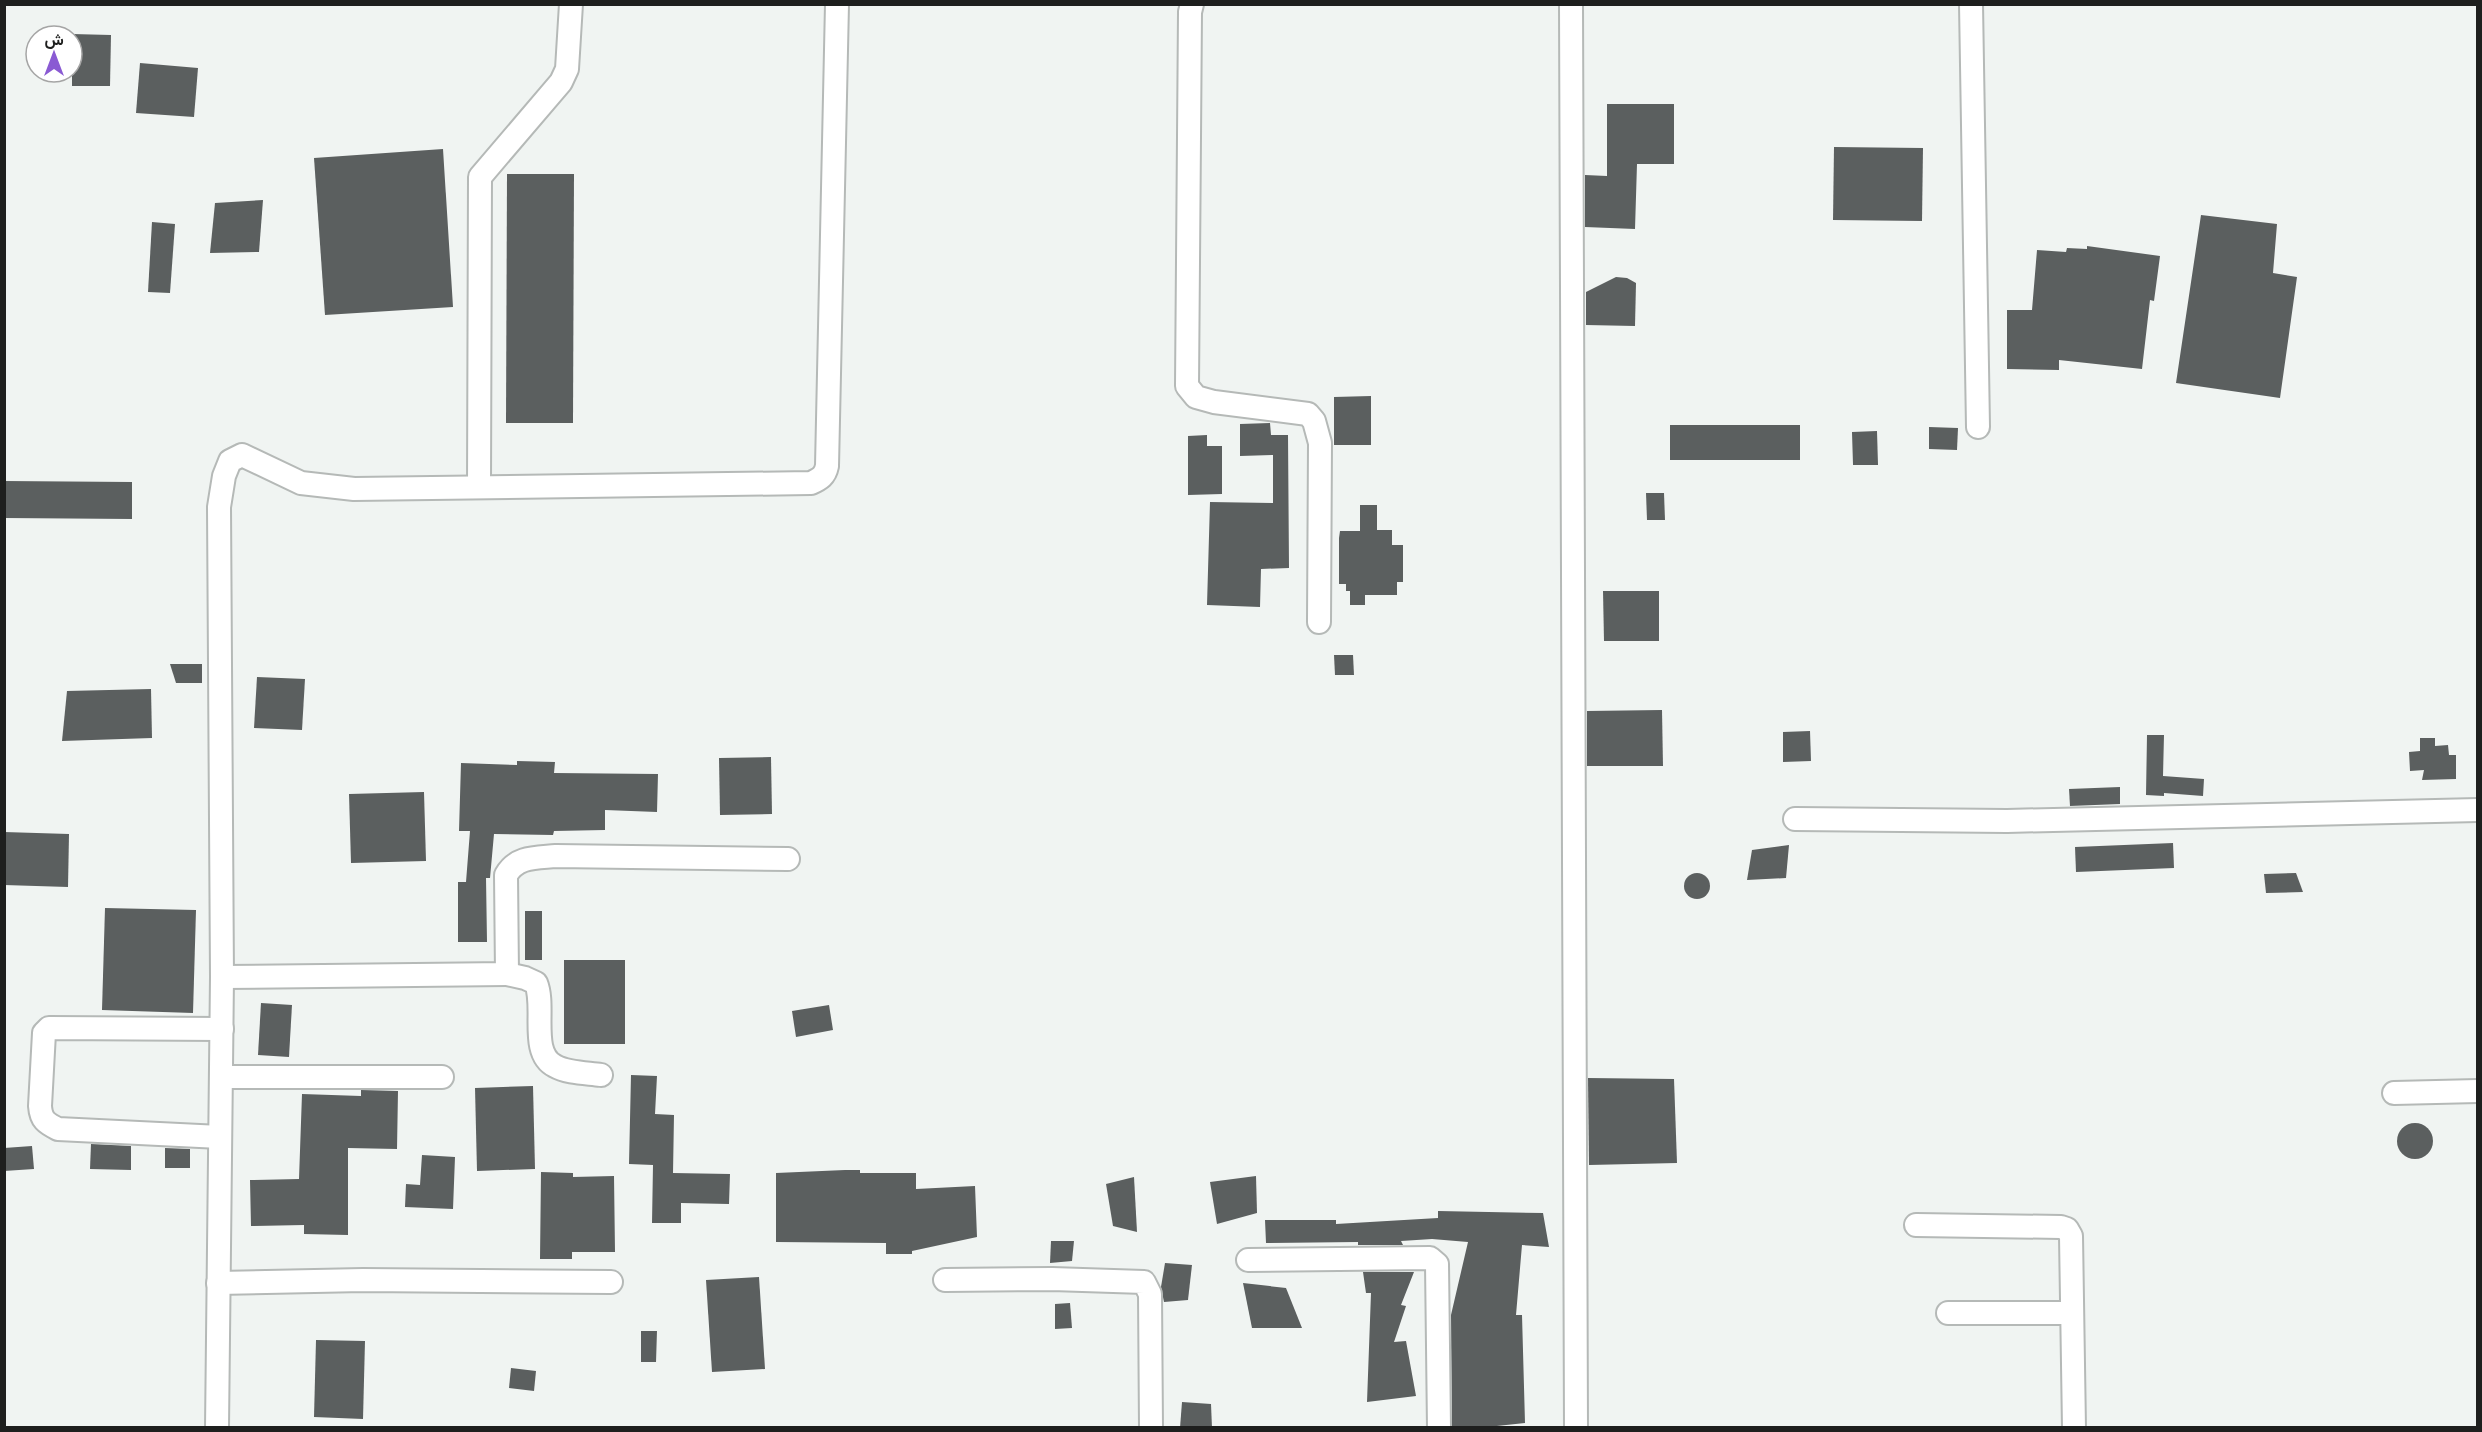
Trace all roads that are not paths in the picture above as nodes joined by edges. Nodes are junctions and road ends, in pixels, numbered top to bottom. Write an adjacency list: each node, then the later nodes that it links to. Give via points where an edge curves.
1 (571, 4): 7 (street, via 567,69 561,82 480,177)
2 (837, 4): 7 (street, via 825,474 811,483)
3 (1192, 4): 8 (street, via 1187,386 1196,397 1214,402 1308,414 1314,421 1320,443)
4 (1571, 4): 31 (street)
5 (1971, 4): 6 (street)
6 (1978, 427)
7 (479, 487): 13 (street, via 322,486 301,483 242,454 230,461 219,507)
8 (1319, 622)
9 (2478, 810): 10 (street, via 2007,821)
10 (1795, 819)
11 (788, 859): 12 (street, via 527,858 512,865 506,875)
12 (507, 974): 13 (street); 15 (street, via 536,983 541,994 540,1045 545,1059 556,1067)
13 (222, 977): 14 (street)
14 (222, 1029): 16 (street); 20 (street, via 46,1029 40,1106 46,1124 58,1129)
15 (601, 1075)
16 (221, 1077): 17 (street); 20 (street)
17 (442, 1077)
18 (2478, 1091): 19 (street)
19 (2394, 1093)
20 (220, 1137): 25 (street)
21 (1916, 1225): 27 (street, via 2067,1229 2072,1236)
22 (1248, 1260): 30 (street, via 1430,1258 1437,1264)
23 (945, 1281): 29 (street, via 1143,1282 1150,1294)
24 (611, 1282): 25 (street)
25 (218, 1283): 28 (street)
26 (1948, 1313): 27 (street)
27 (2072, 1313): 32 (street)
28 (217, 1428)
29 (1151, 1428)
30 (1439, 1428)
31 (1576, 1428)
32 (2074, 1428)

